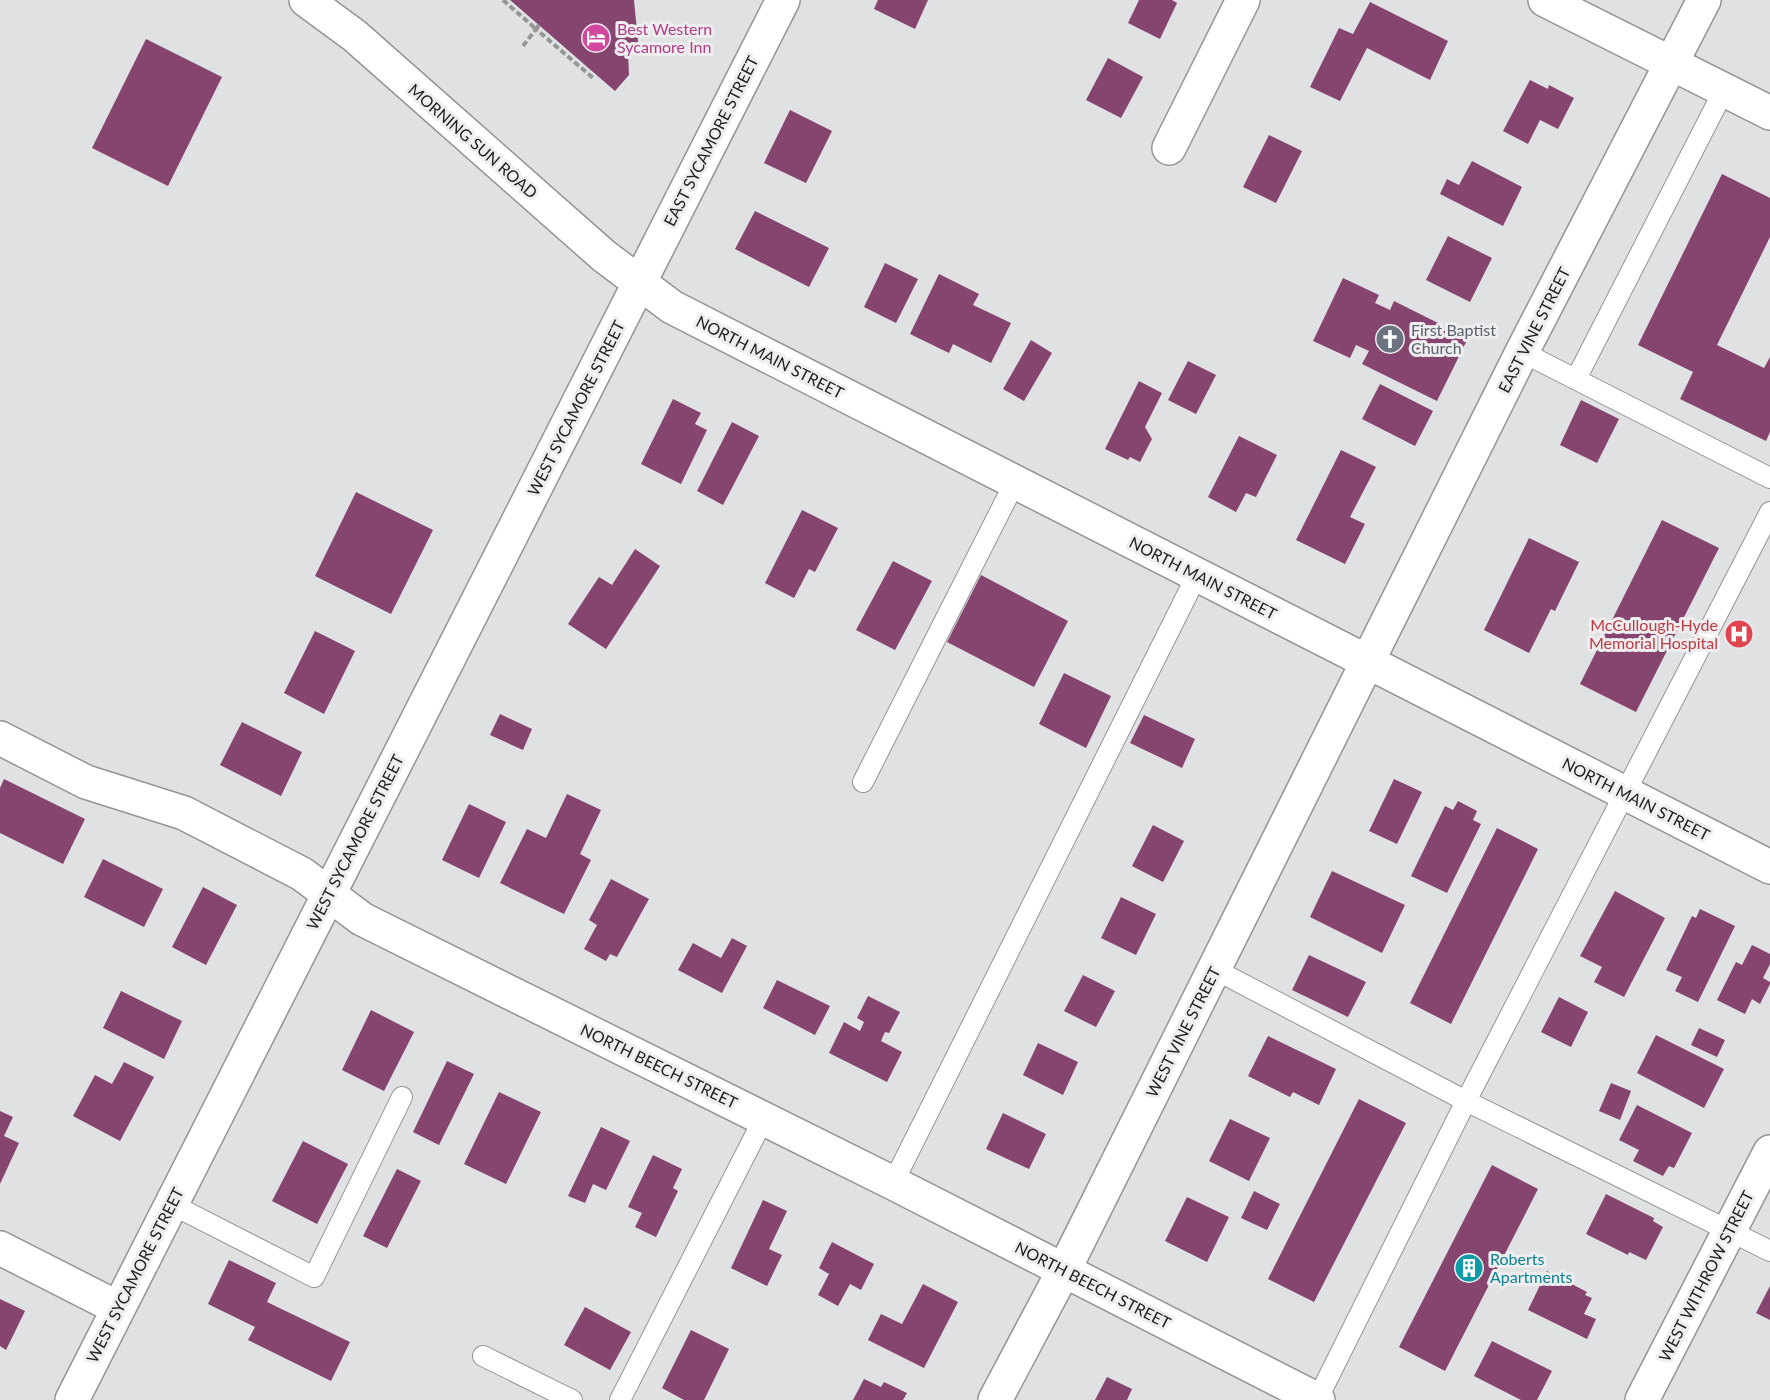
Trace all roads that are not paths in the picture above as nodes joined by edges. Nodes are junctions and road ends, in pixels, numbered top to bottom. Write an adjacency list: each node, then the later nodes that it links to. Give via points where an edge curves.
1 (306, 0): 10 (street, MORNING SUN ROAD, via 355,36 604,256)
2 (783, 0): 10 (street, EAST SYCAMORE STREET)
3 (1243, 0): 9 (street)
4 (1545, 0): 6 (street)
5 (1704, 0): 6 (street, EAST VINE STREET)
6 (1671, 64): 7 (street); 11 (street, EAST VINE STREET)
7 (1724, 90): 8 (street); 12 (lane)
8 (1770, 113)
9 (1169, 148)
10 (640, 283): 14 (street, NORTH MAIN STREET, via 672,307); 22 (street, WEST SYCAMORE STREET)
11 (1522, 352): 12 (lane); 17 (street, EAST VINE STREET)
12 (1576, 380): 13 (lane)
13 (1770, 478)
14 (1015, 482): 16 (street, NORTH MAIN STREET); 19 (lane)
15 (1770, 512): 20 (lane)
16 (1197, 575): 17 (street, NORTH MAIN STREET); 28 (lane)
17 (1368, 662): 20 (street, NORTH MAIN STREET); 23 (street, WEST VINE STREET)
18 (0, 738): 22 (street, NORTH BEECH STREET, via 86,782 184,813 302,874)
19 (863, 782)
20 (1626, 793): 21 (street, NORTH MAIN STREET); 25 (lane)
21 (1770, 867)
22 (329, 894): 26 (street, NORTH BEECH STREET, via 362,919); 29 (street, WEST SYCAMORE STREET)
23 (1214, 969): 25 (lane); 33 (street, WEST VINE STREET)
24 (402, 1097): 29 (lane, via 314,1276)
25 (1466, 1101): 30 (lane); 40 (lane)
26 (764, 1118): 28 (street, NORTH BEECH STREET); 38 (lane)
27 (1770, 1152): 30 (street, WEST WITHROW STREET)
28 (893, 1183): 33 (street, NORTH BEECH STREET)
29 (171, 1204): 34 (street, WEST SYCAMORE STREET)
30 (1728, 1232): 32 (lane); 41 (street, WEST WITHROW STREET)
31 (0, 1248): 34 (street)
32 (1770, 1251)
33 (1064, 1269): 39 (street, WEST VINE STREET); 40 (street, NORTH BEECH STREET)
34 (118, 1308): 36 (street, WEST SYCAMORE STREET)
35 (483, 1356): 37 (lane)
36 (72, 1400)
37 (572, 1400)
38 (620, 1400)
39 (994, 1400)
40 (1317, 1400)
41 (1642, 1400)

